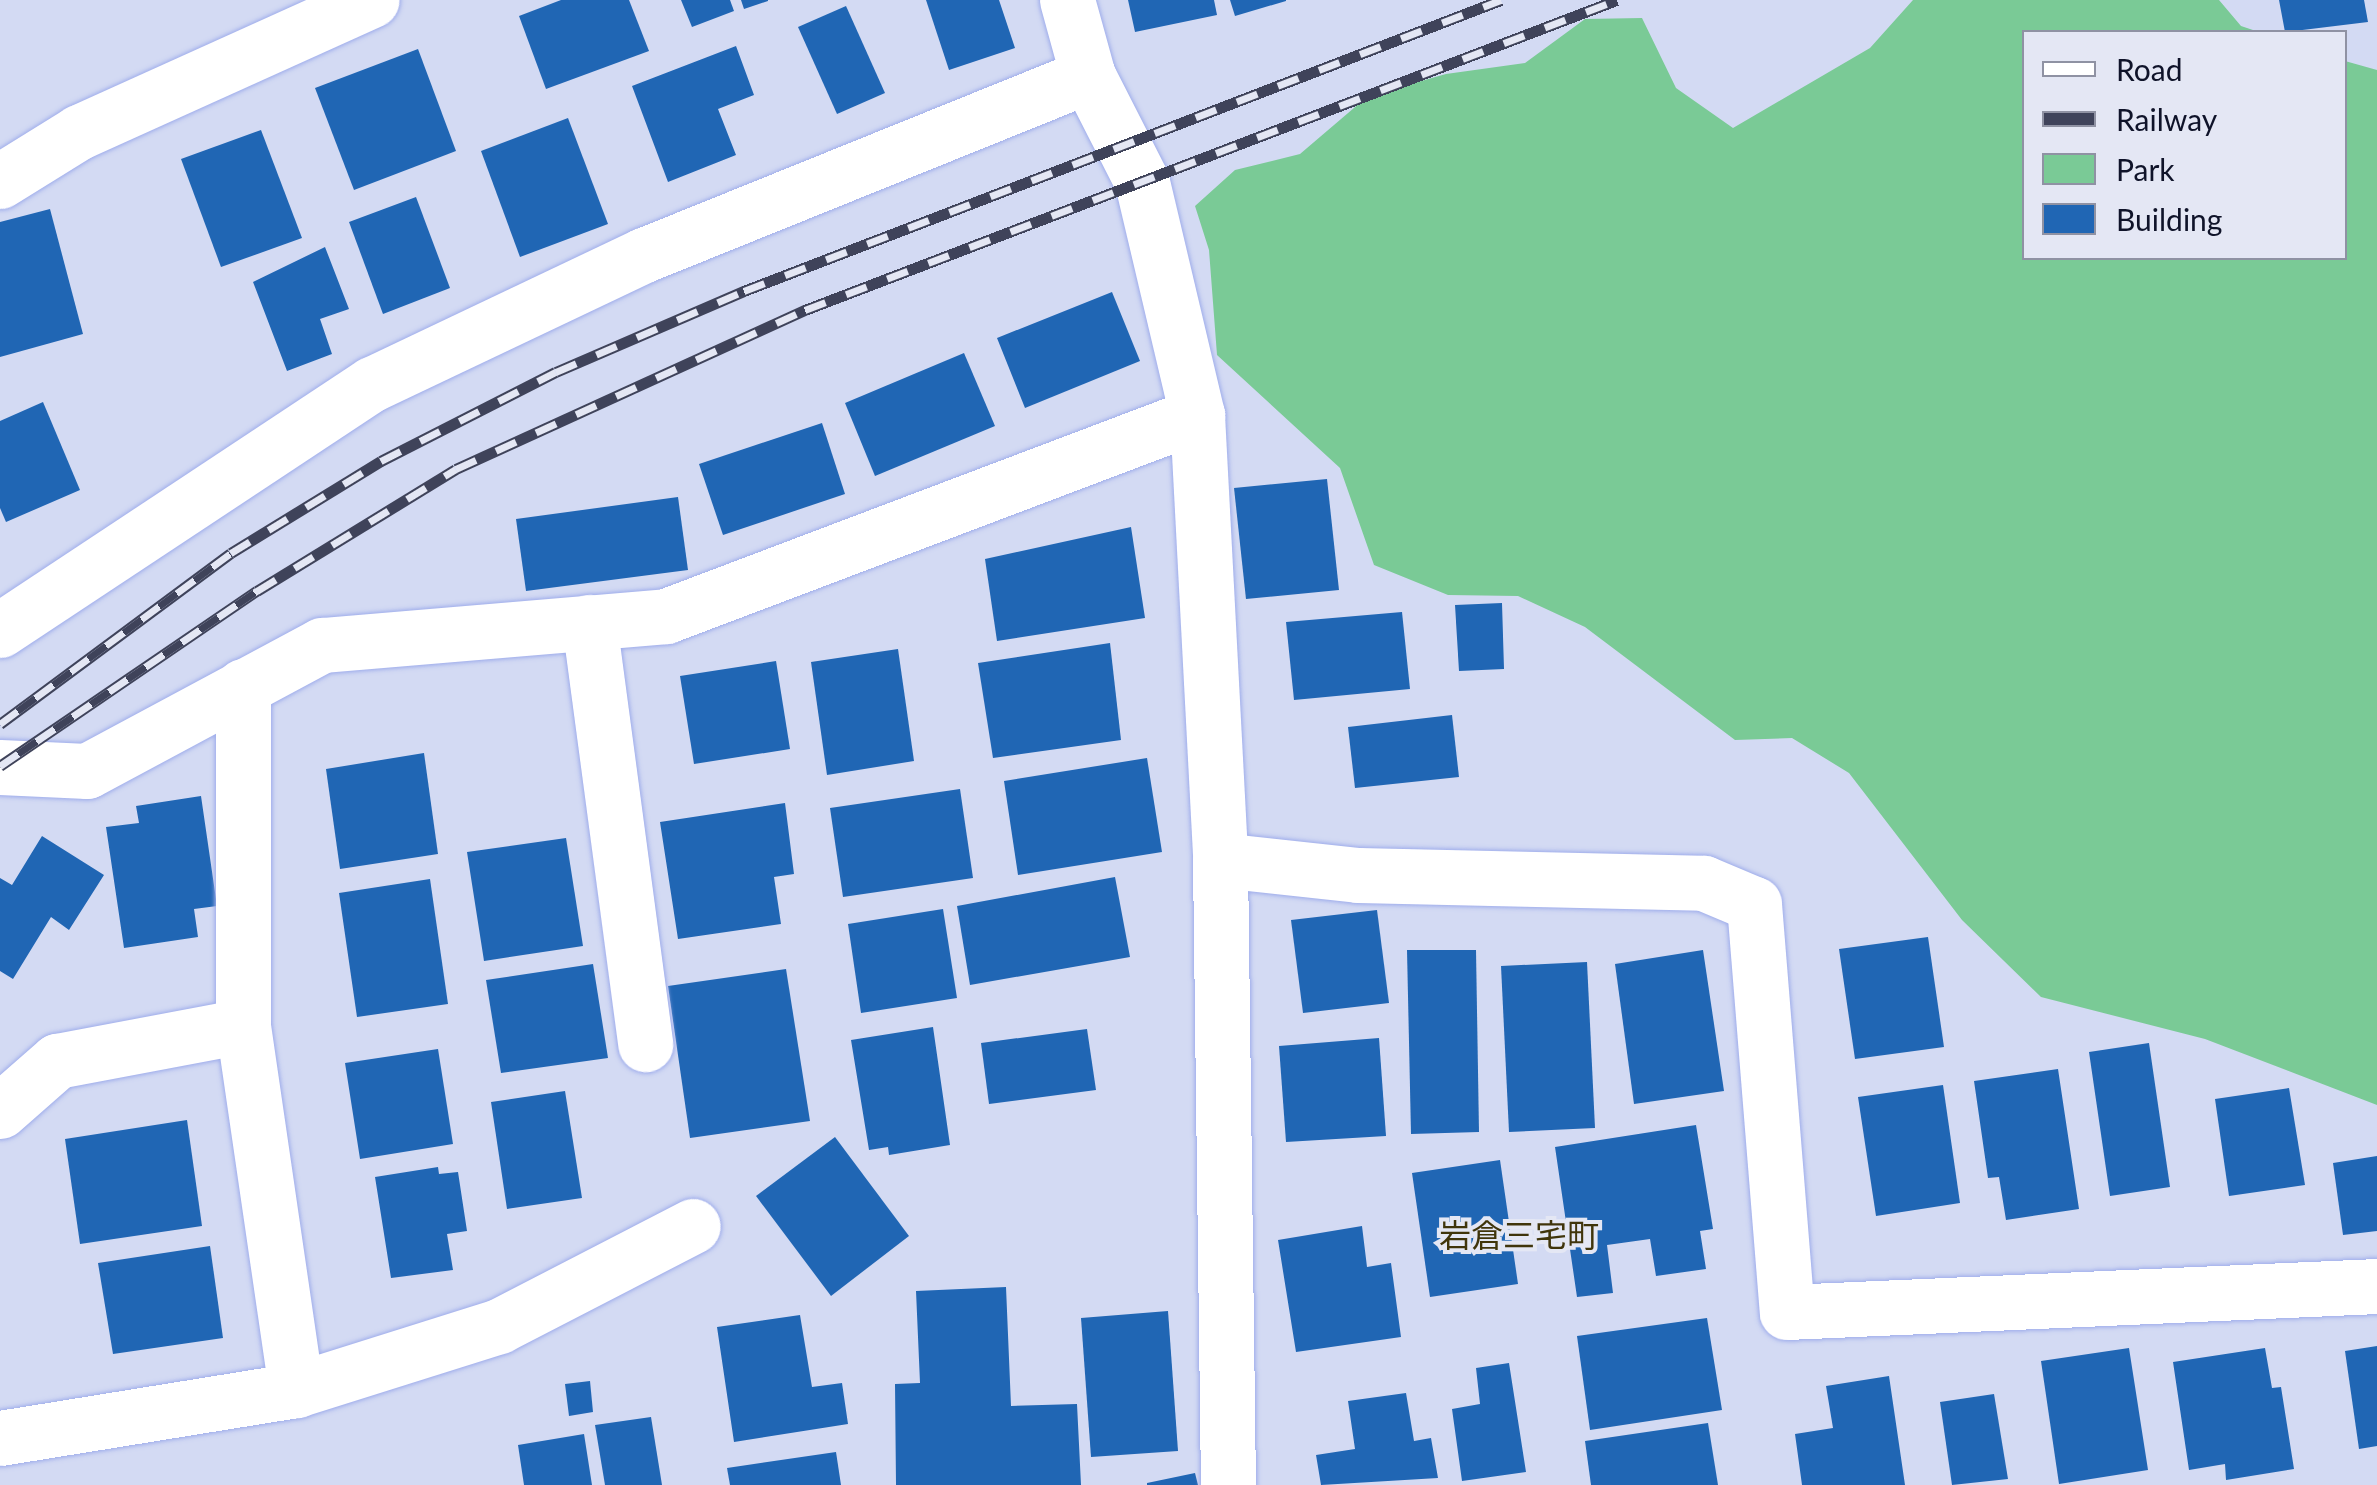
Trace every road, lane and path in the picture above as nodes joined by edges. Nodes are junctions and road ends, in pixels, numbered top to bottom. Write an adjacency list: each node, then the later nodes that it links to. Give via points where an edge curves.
1 (372, 0): 4 (street, via 79,132)
2 (1067, 0): 3 (street)
3 (1088, 76): 5 (street, via 1142,182); 7 (street, via 644,255 372,384)
4 (0, 182)
5 (1197, 414): 6 (street, via 666,616); 10 (street)
6 (589, 622): 8 (street, via 322,645); 12 (street)
7 (0, 630)
8 (243, 686): 9 (street, via 87,771); 11 (street)
9 (0, 767)
10 (1220, 860): 15 (street, via 1358,875 1704,883 1754,904 1787,1312); 18 (street)
11 (243, 1026): 13 (street, via 57,1062); 16 (street)
12 (645, 1044)
13 (0, 1111)
14 (693, 1226): 16 (street, via 499,1326)
15 (2377, 1286)
16 (296, 1390): 17 (street)
17 (0, 1438)
18 (1228, 1485)

